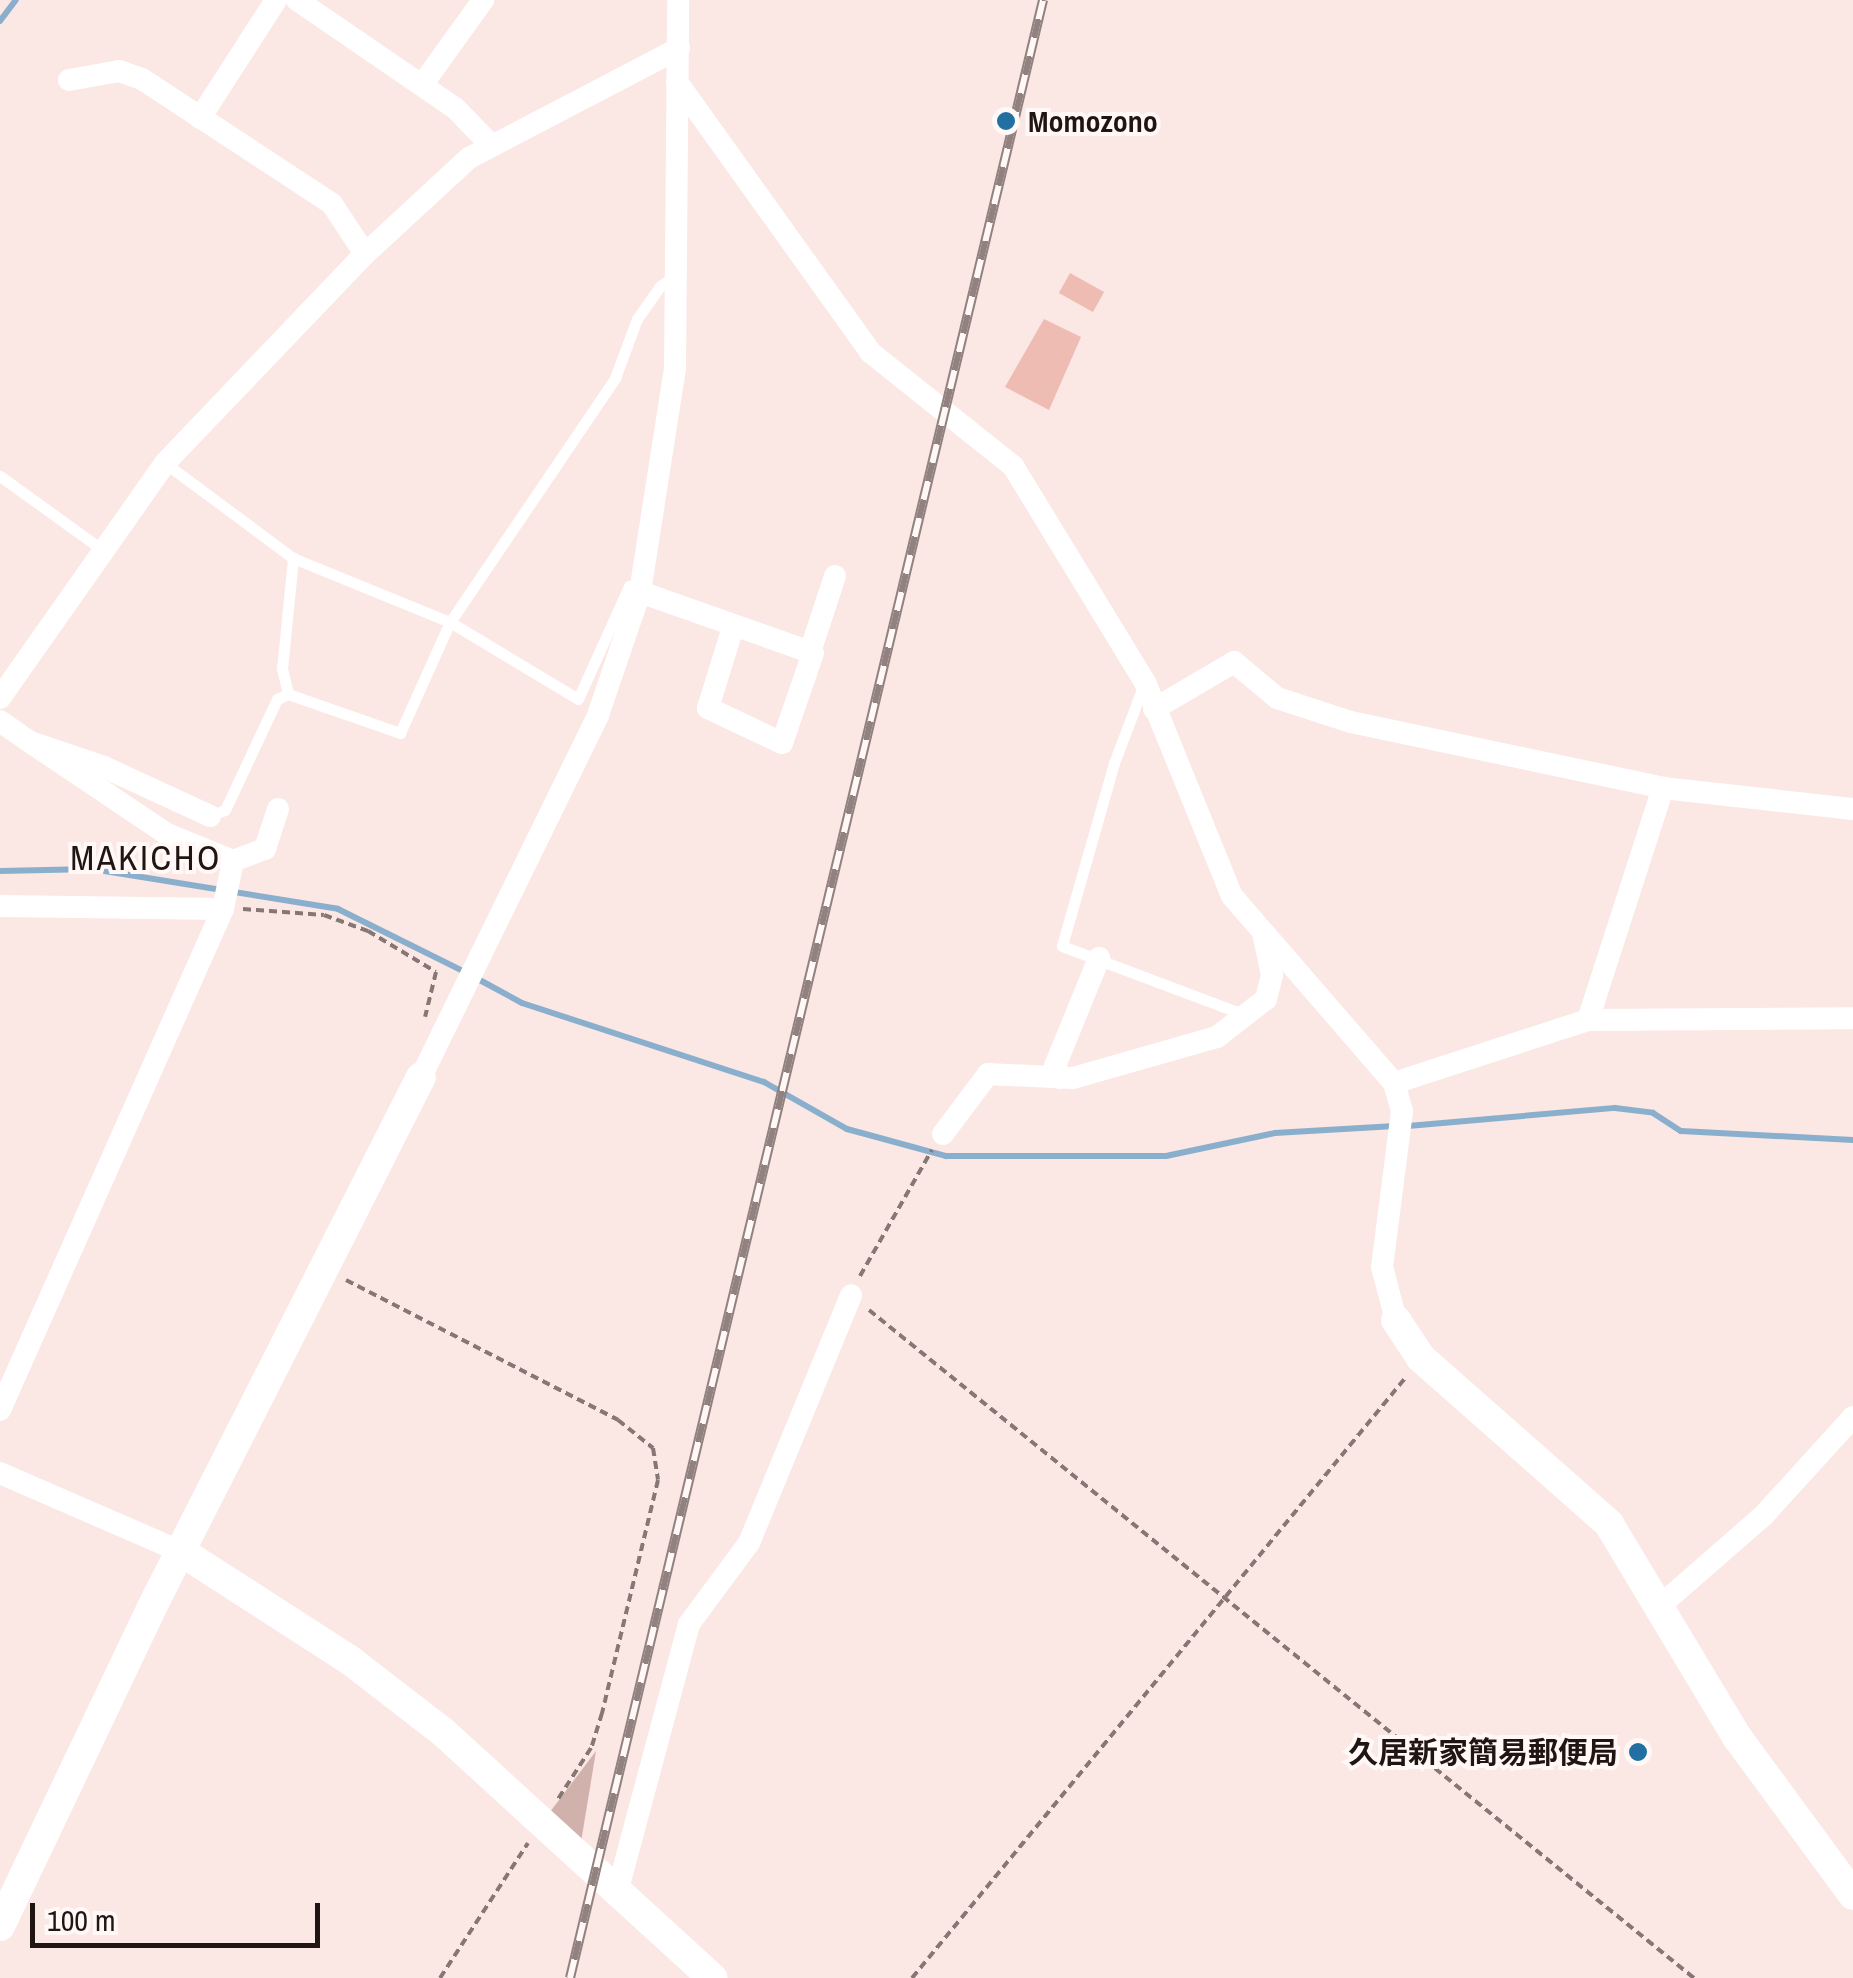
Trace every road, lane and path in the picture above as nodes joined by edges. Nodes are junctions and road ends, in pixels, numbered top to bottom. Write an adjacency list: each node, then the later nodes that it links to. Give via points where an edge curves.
1 (276, 0): 9 (street)
2 (297, 0): 8 (street)
3 (484, 0): 8 (street)
4 (678, 0): 5 (street)
5 (680, 48): 7 (street); 10 (street)
6 (69, 80): 9 (street, via 128,72)
7 (677, 82): 12 (street); 22 (street, via 870,352 1002,451)
8 (422, 85): 10 (street)
9 (200, 118): 11 (street, via 332,204)
10 (491, 144): 11 (street)
11 (365, 254): 13 (street)
12 (679, 274): 18 (street, via 675,369); 19 (lane, via 659,287 615,378)
13 (165, 463): 15 (street); 16 (lane)
14 (0, 476): 15 (lane)
15 (104, 551): 24 (street)
16 (292, 558): 19 (lane); 23 (lane, via 282,669)
17 (835, 576): 21 (street)
18 (642, 587): 19 (lane, via 629,586 578,698); 20 (street); 41 (street, via 598,715)
19 (450, 622): 23 (lane, via 400,733)
20 (733, 626): 21 (street); 21 (street, via 708,708 782,743)
21 (810, 652)
22 (1145, 682): 25 (street); 36 (lane, via 1114,763 1062,946)
23 (288, 694): 31 (lane, via 277,699 234,796)
24 (0, 698)
25 (1154, 708): 28 (street, via 1234,662 1266,692 1322,715); 35 (street, via 1221,876)
26 (0, 721): 27 (street)
27 (30, 742): 31 (street, via 104,766); 32 (street, via 167,834)
28 (1664, 788): 30 (street); 39 (street)
29 (278, 809): 32 (street, via 265,850)
30 (1853, 809)
31 (210, 816)
32 (232, 864): 34 (street)
33 (0, 906): 34 (street)
34 (223, 906): 40 (path, via 324,915 368,931 436,972); 50 (street)
35 (1264, 936): 37 (street, via 1272,974 1262,1008); 43 (street)
36 (1099, 958): 37 (lane, via 1142,980); 42 (street, via 1055,1066)
37 (1250, 1016): 42 (street, via 1217,1037)
38 (1853, 1018): 39 (street)
39 (1588, 1020): 43 (street)
40 (424, 1024)
41 (422, 1077): 46 (street)
42 (1059, 1078): 44 (street, via 988,1074)
43 (1394, 1084): 48 (street, via 1402,1111 1382,1267)
44 (943, 1134)
45 (920, 1166): 47 (path)
46 (324, 1268): 53 (street); 56 (path, via 618,1420 653,1448 658,1480 602,1714 579,1772)
47 (851, 1295): 54 (path); 57 (street, via 749,1542 689,1624)
48 (1396, 1320): 49 (street)
49 (1421, 1358): 54 (path); 55 (street, via 1590,1502)
50 (0, 1410)
51 (1853, 1417): 55 (street, via 1764,1516)
52 (0, 1473): 53 (street)
53 (182, 1552): 56 (street, via 350,1661); 59 (street)
54 (1225, 1599): 62 (path); 63 (path)
55 (1662, 1604): 58 (street, via 1737,1738)
56 (544, 1819): 57 (street); 60 (path)
57 (618, 1889): 61 (street)
58 (1853, 1895)
59 (0, 1926)
60 (440, 1978)
61 (712, 1978)
62 (912, 1978)
63 (1694, 1978)

